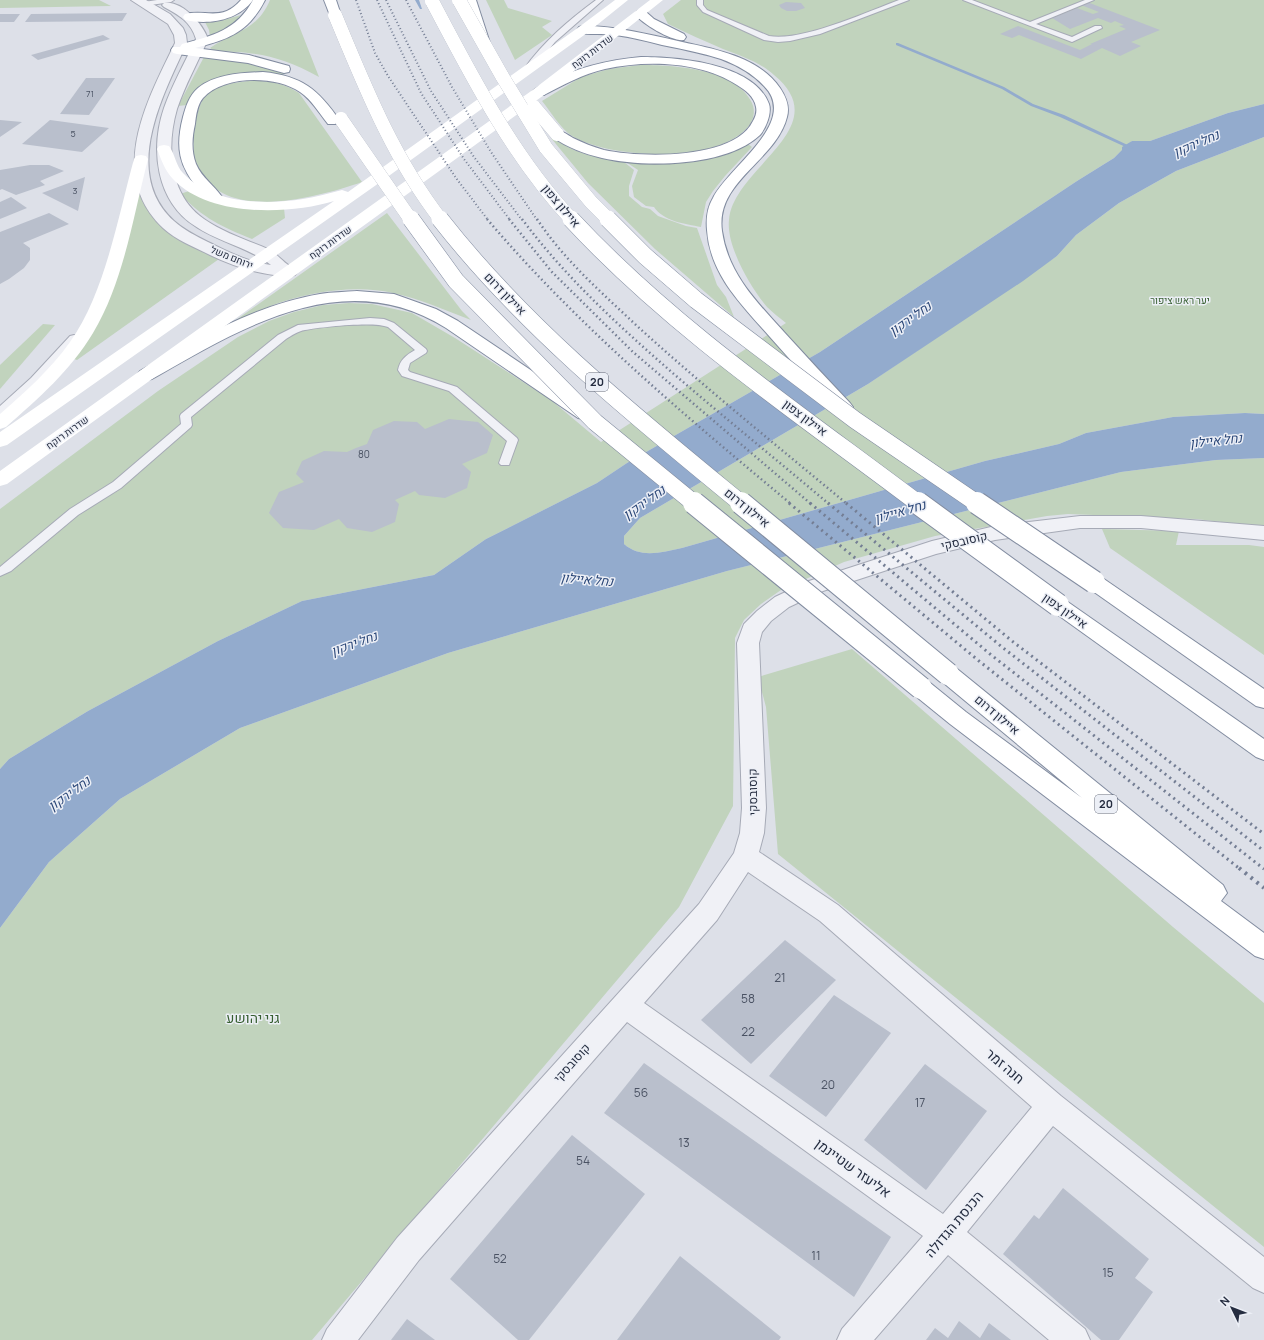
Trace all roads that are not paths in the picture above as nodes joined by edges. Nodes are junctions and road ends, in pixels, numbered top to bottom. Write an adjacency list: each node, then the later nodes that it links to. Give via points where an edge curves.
1 (247, 0): 17 (main road, via 240,9 228,14 212,18)
2 (259, 0): 24 (main road, via 253,13 243,24)
3 (432, 0): 50 (main road, איילון צפון, bridge, via 473,79 512,141 565,212 597,247 664,307 744,372 1058,605)
4 (460, 0): 23 (main road, bridge)
5 (470, 0): 23 (main road, bridge)
6 (600, 0): 27 (lane, via 562,30 540,52)
7 (622, 0): 20 (main road, שדרות רוקח)
8 (657, 0): 16 (main road, שדרות רוקח)
9 (700, 0): 10 (lane, via 700,5 705,11 767,38 778,40 817,32)
10 (906, 0)
11 (966, 0): 18 (lane)
12 (1091, 0): 18 (lane)
13 (144, 1): 14 (lane); 25 (street, ירוחם משל, via 173,22 181,38)
14 (164, 1): 17 (street)
15 (332, 7): 52 (main road, איילון דרום / 20, bridge, via 368,93 402,164 448,229 494,283 637,418)
16 (642, 14): 21 (main road, שדרות רוקח); 26 (main road, via 667,31)
17 (188, 17): 24 (street, via 200,28 202,39)
18 (1030, 24): 19 (lane, via 1072,40)
19 (1098, 28)
20 (583, 30): 21 (main road); 22 (main road); 27 (main road, שדרות רוקח)
21 (618, 31): 22 (main road, שדרות רוקח); 26 (main road)
22 (606, 41): 28 (main road, שדרות רוקח); 29 (main road, via 683,58 721,70 743,79)
23 (486, 47): 29 (main road, bridge, via 557,134 580,147 618,156 648,159 700,155 731,147 759,126 763,106); 41 (main road, bridge, via 546,148 607,219 696,300)
24 (199, 48): 25 (main road); 30 (main road, via 296,73 325,92); 31 (street, ירוחם משל, via 171,108)
25 (177, 50): 32 (street, ירוחם משל, via 151,108 144,133)
26 (734, 60): 41 (main road, bridge, via 752,69 771,85 782,104 780,119 773,132 732,180 716,209 713,220 717,245 726,270 744,296)
27 (528, 69): 33 (main road, שדרות רוקח)
28 (539, 92): 29 (main road, via 592,69 624,63 661,62 695,65 725,74 748,86); 37 (main road, שדרות רוקח)
29 (758, 97)
30 (337, 120): 34 (main road, via 309,92 293,82 272,77 249,76 210,86 197,96 193,104 184,145 188,164); 42 (main road, bridge, via 469,297)
31 (164, 149): 34 (main road, via 174,171 182,179 194,188); 35 (street, ירוחם משל, via 171,192 185,211 197,222 215,232)
32 (141, 159): 36 (street, ירוחם משל, via 151,200 169,225 201,244); 38 (main road, via 110,273)
33 (374, 180): 34 (main road, via 314,203 250,205); 35 (main road, שדרות רוקח)
34 (215, 197)
35 (266, 254): 36 (main road, שדרות רוקח); 37 (street, ירוחם משל)
36 (249, 266): 37 (street, ירוחם משל); 44 (main road, שדרות רוקח)
37 (289, 272): 39 (main road, שדרות רוקח)
38 (102, 293): 40 (lane, via 82,326 59,356); 43 (main road, via 78,341 51,374)
39 (146, 375): 42 (main road, bridge, via 255,318 286,307 322,299 379,297 397,300 449,323); 46 (main road, שדרות רוקח)
40 (0, 412)
41 (855, 420): 49 (main road, bridge)
42 (595, 422): 53 (main road, bridge, via 958,718)
43 (0, 423)
44 (0, 440)
45 (505, 462): 48 (lane, via 513,440 453,389 406,374 403,370 406,362 411,356 422,351 391,324 370,321 301,327 282,337 185,416 187,425 117,485 74,512)
46 (0, 480)
47 (1264, 533): 51 (street, קוסובסקי, via 1141,522 1080,522 1042,526 932,548 843,576 782,602 752,629 748,643 754,808 752,833)
48 (0, 572)
49 (1264, 700)
50 (1264, 751)
51 (745, 856): 54 (street, קוסובסקי, via 708,912); 55 (street, חנה זמר, via 829,912)
52 (1264, 934)
53 (1264, 948)
54 (625, 1005): 56 (street, אליעזר שטיינמן); 58 (street, קוסובסקי, via 408,1249)
55 (1051, 1106): 56 (street, הכנסת הגדולה); 57 (street, חנה זמר)
56 (946, 1234): 59 (street, הכנסת הגדולה); 60 (street, אליעזר שטיינמן)
57 (1264, 1277)
58 (338, 1340)
59 (853, 1340)
60 (1074, 1340)

